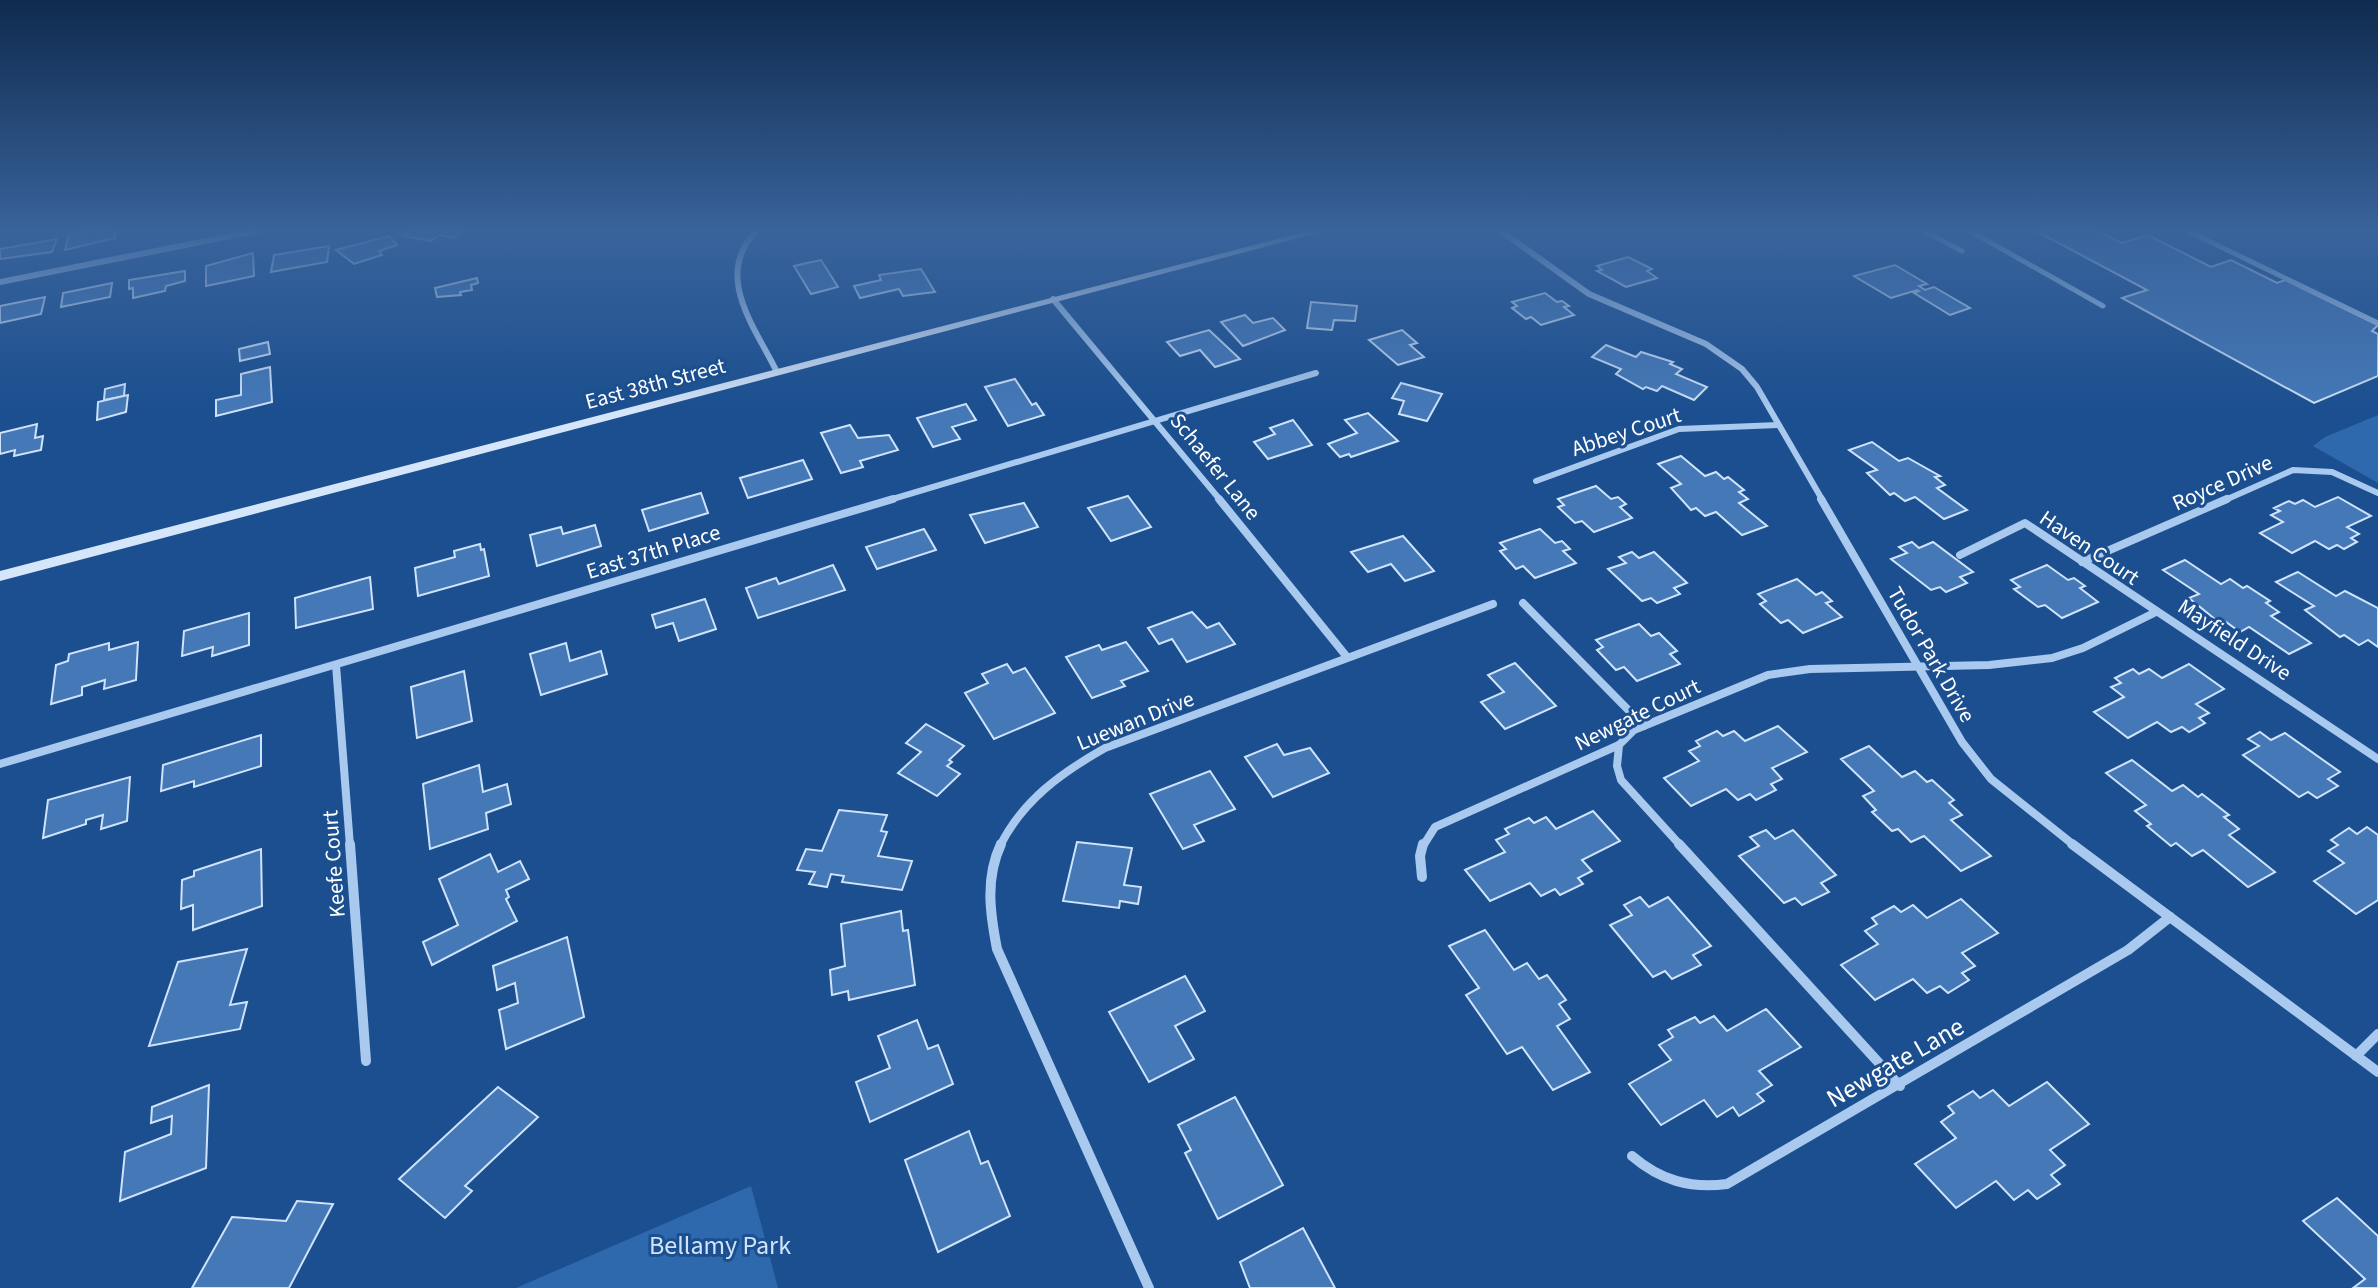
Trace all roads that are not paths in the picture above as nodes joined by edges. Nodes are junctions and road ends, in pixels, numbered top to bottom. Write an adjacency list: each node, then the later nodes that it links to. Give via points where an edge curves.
1 (738, 291): 9 (street)
2 (1084, 291): 6 (main road, East 38th Street)
3 (1586, 291): 12 (street, Tudor Park Drive, via 1720,351 1752,381)
4 (2077, 291): 7 (lane)
5 (2312, 291): 8 (lane)
6 (1053, 299): 9 (main road, East 38th Street); 11 (street, Schaefer Lane)
7 (2103, 306)
8 (2378, 323)
9 (777, 372): 17 (main road, East 38th Street)
10 (1316, 373): 11 (street, East 37th Place)
11 (1156, 420): 21 (street, Schaefer Lane); 22 (street, East 37th Place)
12 (1778, 425): 13 (street, Abbey Court, via 1679,429); 23 (street, Tudor Park Drive)
13 (1536, 481)
14 (2378, 493): 16 (street, Royce Drive, via 2332,472 2293,470)
15 (1960, 555): 16 (street, Haven Court, via 2025,523)
16 (2082, 562): 20 (street, Haven Court)
17 (0, 576)
18 (1523, 603): 24 (street)
19 (1493, 604): 21 (street, Luewan Drive)
20 (2156, 612): 23 (street, Mayfield Drive, via 2063,655 2002,664); 26 (street, Mayfield Drive)
21 (1347, 657): 36 (street, Luewan Drive, via 1105,748 1067,768 1024,805 997,854 989,893 997,949)
22 (336, 665): 27 (street, East 37th Place); 32 (street, Keefe Court)
23 (1918, 666): 24 (street, Newgate Court, via 1778,673); 29 (street, Tudor Park Drive, via 1962,742 1991,779)
24 (1644, 726): 25 (street, Newgate Court)
25 (1619, 745): 28 (street, Newgate Court, via 1435,827 1421,850); 34 (street, via 1621,780)
26 (2378, 759)
27 (0, 764)
28 (1422, 877)
29 (2170, 917): 31 (street, Tudor Park Drive); 34 (street, Newgate Lane, via 2128,950)
30 (2378, 1034): 31 (street)
31 (2356, 1056): 33 (street, Tudor Park Drive)
32 (366, 1061)
33 (2378, 1072)
34 (1900, 1086): 35 (street, Newgate Lane, via 1727,1184 1678,1184)
35 (1632, 1156)
36 (1149, 1288)

